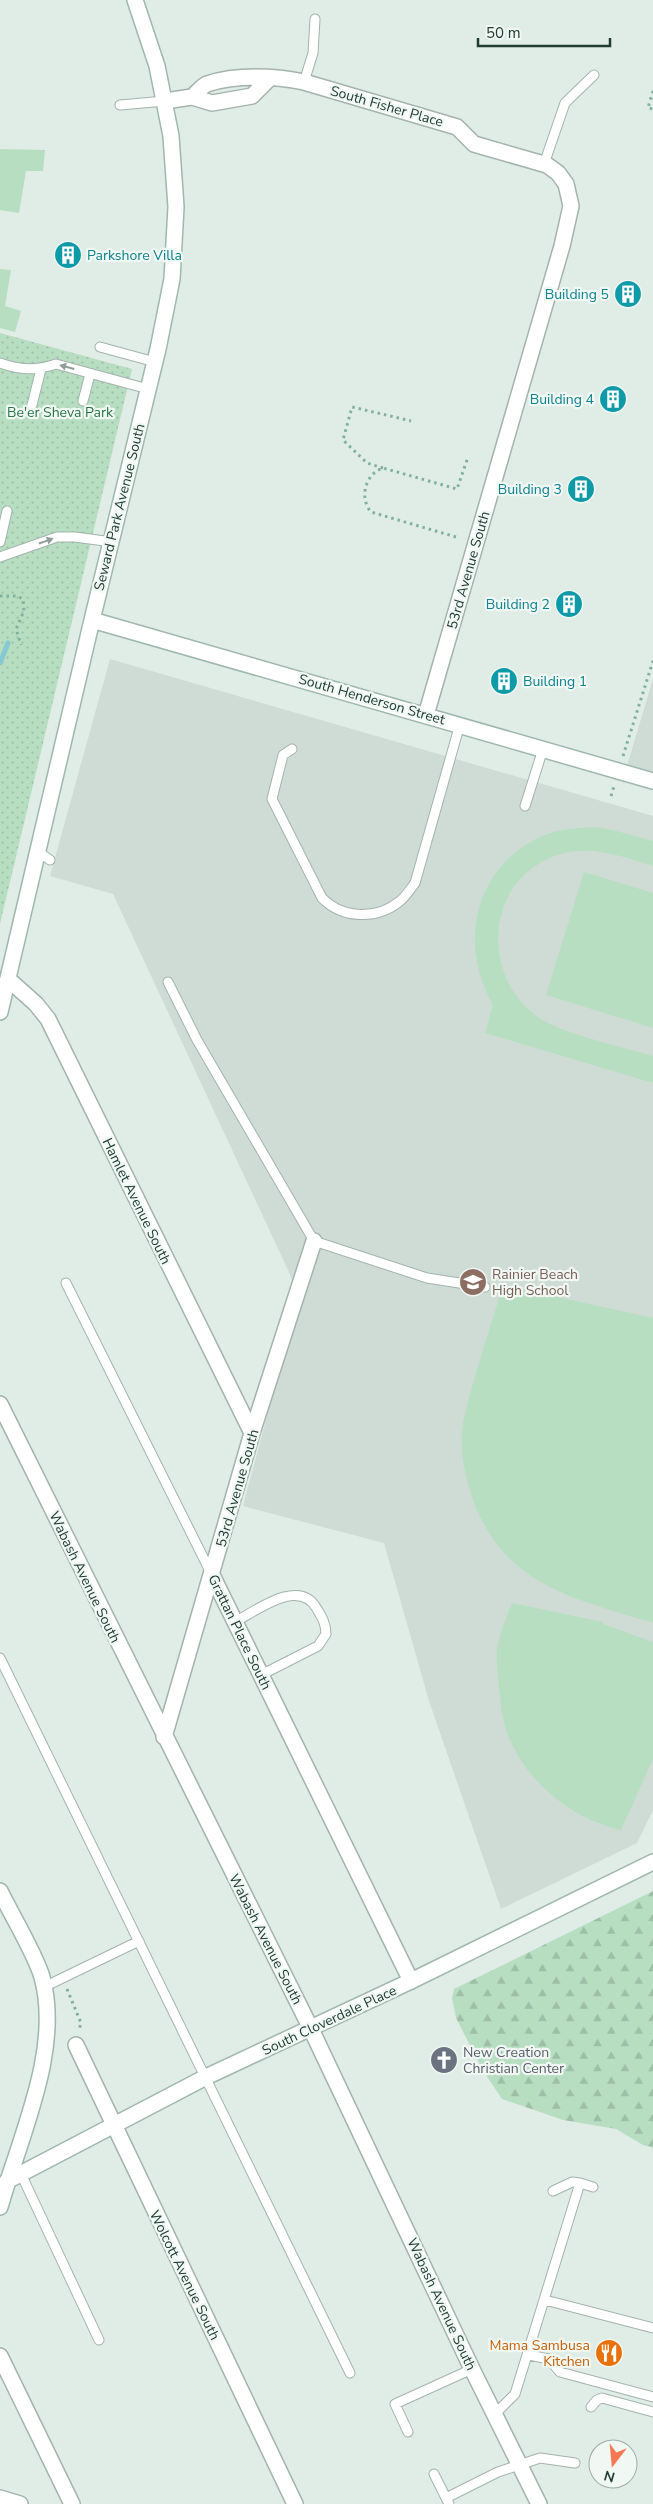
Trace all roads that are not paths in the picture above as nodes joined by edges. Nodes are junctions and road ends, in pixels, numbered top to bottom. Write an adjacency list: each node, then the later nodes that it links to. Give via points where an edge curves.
1 (135, 0): 5 (street, Seward Park Avenue South)
2 (315, 19): 4 (lane, via 313,53)
3 (594, 75): 7 (lane, via 564,103)
4 (304, 82): 5 (street, South Fisher Place, via 281,77 249,77 206,85 192,96); 7 (street, South Fisher Place, via 457,127 474,144)
5 (165, 100): 6 (lane); 10 (street, Seward Park Avenue South, via 175,172 175,243 166,314)
6 (120, 105)
7 (544, 164): 8 (street, South Fisher Place, via 558,173)
8 (570, 194): 22 (street, 53rd Avenue South, via 572,206 562,246)
9 (100, 347): 10 (lane)
10 (155, 362): 14 (street, Seward Park Avenue South)
11 (0, 364): 12 (lane, via 20,370)
12 (41, 369): 13 (lane, one-way to 12, via 56,364); 16 (lane)
13 (90, 374): 14 (lane); 15 (lane)
14 (148, 389): 19 (street, Seward Park Avenue South)
15 (83, 401)
16 (32, 405)
17 (7, 511): 18 (lane)
18 (0, 542)
19 (112, 542): 20 (lane, one-way to 19, via 57,537); 21 (street, Seward Park Avenue South)
20 (0, 557)
21 (92, 620): 22 (street, South Henderson Street); 28 (street, Seward Park Avenue South)
22 (426, 715): 23 (street, South Henderson Street)
23 (460, 724): 24 (lane, via 415,882 401,901 366,914 346,914 322,898 272,799 283,754); 25 (street, South Henderson Street)
24 (292, 748)
25 (543, 749): 26 (street, South Henderson Street); 27 (lane)
26 (653, 781)
27 (525, 806)
28 (37, 851): 29 (lane); 30 (street, Seward Park Avenue South)
29 (50, 860)
30 (8, 979): 32 (street, Seward Park Avenue South); 37 (street, Hamlet Avenue South, via 48,1019)
31 (168, 982): 33 (lane, via 197,1040)
32 (0, 1012)
33 (314, 1241): 35 (lane, via 428,1278); 37 (street, 53rd Avenue South)
34 (66, 1283): 38 (lane, Grattan Place South)
35 (485, 1287)
36 (0, 1404): 42 (street, Wabash Avenue South)
37 (252, 1433): 38 (street, 53rd Avenue South)
38 (212, 1575): 39 (street, Grattan Place South); 42 (street, 53rd Avenue South)
39 (235, 1622): 41 (street, Grattan Place South); 41 (lane, via 276,1600 296,1594 313,1602 323,1620 326,1634 318,1646)
40 (0, 1658): 45 (lane)
41 (261, 1675): 46 (street, Grattan Place South)
42 (164, 1737): 48 (street, Wabash Avenue South)
43 (653, 1862): 46 (street, South Cloverdale Place)
44 (0, 1891): 47 (street)
45 (139, 1941): 47 (lane); 50 (lane)
46 (412, 1981): 48 (street, South Cloverdale Place)
47 (44, 1987): 53 (street, via 48,2009 46,2052)
48 (311, 2029): 50 (street, South Cloverdale Place); 63 (street, Wabash Avenue South)
49 (76, 2045): 51 (street, Wolcott Avenue South)
50 (206, 2077): 51 (street, South Cloverdale Place); 64 (lane)
51 (113, 2125): 52 (street, South Cloverdale Place); 77 (street, Wolcott Avenue South)
52 (21, 2174): 53 (street, South Cloverdale Place); 60 (lane)
53 (4, 2182): 57 (street)
54 (580, 2183): 55 (lane); 56 (lane, via 572,2182); 58 (lane)
55 (593, 2187)
56 (553, 2191)
57 (0, 2207)
58 (545, 2300): 59 (lane); 61 (lane)
59 (653, 2328)
60 (99, 2340)
61 (528, 2355): 65 (lane, via 549,2359 560,2372); 68 (lane, via 515,2394)
62 (0, 2356): 76 (street)
63 (472, 2369): 68 (street, Wabash Avenue South); 69 (lane, via 394,2404)
64 (350, 2373)
65 (653, 2397)
66 (591, 2407): 67 (lane, via 602,2398)
67 (653, 2412)
68 (495, 2414): 71 (street, Wabash Avenue South)
69 (408, 2432)
70 (575, 2463): 71 (lane, via 540,2458)
71 (521, 2466): 74 (lane, via 498,2472); 78 (street, Wabash Avenue South)
72 (434, 2474): 74 (lane)
73 (0, 2498): 75 (street)
74 (447, 2501)
75 (20, 2504)
76 (72, 2504)
77 (295, 2504)
78 (540, 2504)

